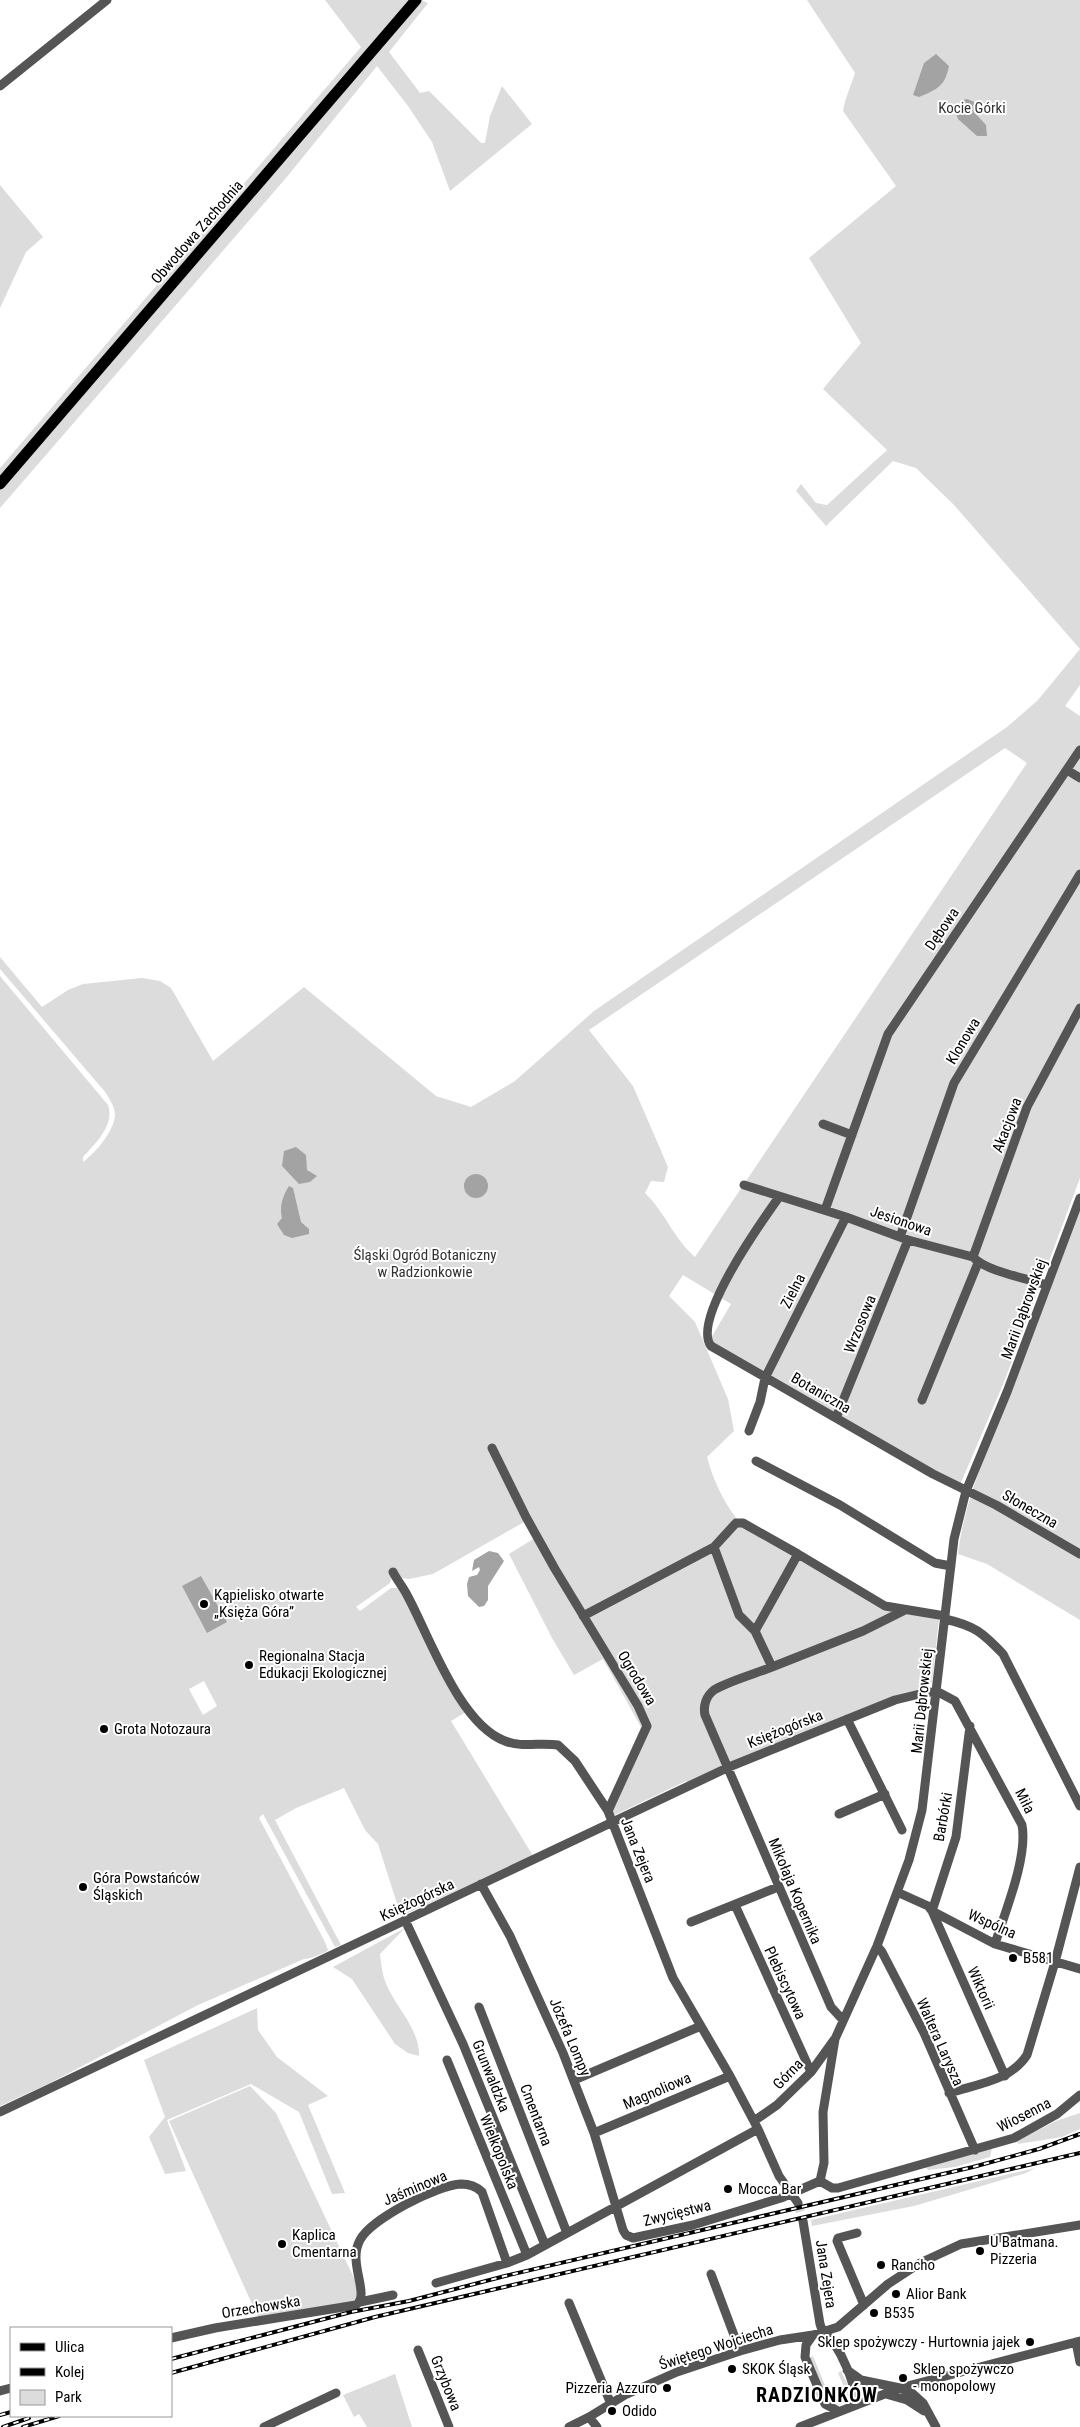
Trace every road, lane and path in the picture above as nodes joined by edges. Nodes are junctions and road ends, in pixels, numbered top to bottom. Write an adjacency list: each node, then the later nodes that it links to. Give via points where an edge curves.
1 (107, 0): 3 (street)
2 (416, 0): 4 (main road, Obwodowa Zachodnia)
3 (0, 86)
4 (0, 484)
5 (1080, 750): 6 (street, Dębowa)
6 (1067, 770): 7 (street); 11 (street, Dębowa, via 888,1034)
7 (1080, 778)
8 (1080, 874): 17 (street, Klonowa, via 954,1083)
9 (1080, 1008): 18 (street, Akacjowa, via 1027,1107)
10 (823, 1124): 11 (street)
11 (852, 1135): 15 (street, Dębowa)
12 (744, 1185): 13 (street, Jesionowa)
13 (779, 1197): 15 (street, Jesionowa); 20 (street, Botaniczna, via 718,1294 708,1320 708,1343)
14 (1080, 1198): 19 (street, Marii Dąbrowskiej)
15 (825, 1210): 16 (street, Jesionowa)
16 (846, 1217): 17 (street, Jesionowa); 20 (street, Zielna)
17 (904, 1238): 18 (street, Jesionowa); 22 (street, Wrzosowa)
18 (976, 1260): 19 (street, Jesionowa); 21 (street, Akacjowa)
19 (1047, 1285): 26 (street, Marii Dąbrowskiej)
20 (765, 1378): 22 (street, Botaniczna); 23 (street, Zielna)
21 (922, 1400)
22 (836, 1418): 26 (street, Botaniczna)
23 (749, 1431)
24 (492, 1448): 33 (street, Ogrodowa, via 526,1517)
25 (756, 1461): 30 (street, via 840,1505 935,1563)
26 (966, 1491): 29 (street, Słoneczna); 30 (street, Marii Dąbrowskiej, via 957,1522)
27 (714, 1547): 28 (street, via 736,1523 743,1523); 33 (street); 35 (street, via 739,1615)
28 (798, 1554): 32 (street, via 885,1606); 35 (street)
29 (1080, 1554)
30 (951, 1566): 34 (street, Marii Dąbrowskiej)
31 (393, 1572): 43 (street, Jana Zejera, via 446,1675 479,1723 511,1743 558,1745 574,1761)
32 (905, 1610): 34 (street); 36 (street)
33 (583, 1616): 43 (street, Ogrodowa, via 647,1726)
34 (945, 1618): 37 (street, Marii Dąbrowskiej); 42 (street, via 969,1625 987,1636 1003,1654)
35 (755, 1631): 36 (street)
36 (772, 1667): 40 (street, via 713,1690 706,1700 705,1715)
37 (936, 1692): 38 (street, Księżogórska, via 895,1700); 39 (street, Miła, via 955,1701); 50 (street, Marii Dąbrowskiej, via 922,1810)
38 (848, 1719): 40 (street, Księżogórska); 41 (street, Księżogórska)
39 (970, 1726): 52 (street, Barbórki, via 956,1837); 55 (street, Miła, via 1024,1833 1021,1860)
40 (729, 1767): 45 (street, Księżogórska); 49 (street, Mikołaja Kopernika)
41 (885, 1794): 44 (street); 46 (street, Księżogórska)
42 (1080, 1806)
43 (608, 1811): 45 (street, Jana Zejera)
44 (839, 1814)
45 (613, 1823): 48 (street, Księżogórska); 61 (street, Jana Zejera, via 673,1978)
46 (902, 1830)
47 (1080, 1867): 57 (street)
48 (481, 1884): 53 (street, Księżogórska); 67 (street, Józefa Lompy, via 514,1945)
49 (778, 1887): 51 (street); 60 (street, Mikołaja Kopernika, via 831,2007)
50 (897, 1892): 52 (street, Wspólna); 56 (street, Marii Dąbrowskiej)
51 (735, 1905): 54 (street); 64 (street, Plebiscytowa)
52 (932, 1910): 55 (street, Wspólna); 66 (street, Wiktorii)
53 (405, 1920): 70 (street, Księżogórska); 82 (street, Grunwaldzka, via 463,2044)
54 (691, 1922)
55 (995, 1944): 57 (street, Wspólna)
56 (877, 1946): 60 (street, Marii Dąbrowskiej); 68 (street, Waltera Larysza, via 924,2033)
57 (1056, 1962): 58 (street, Wspólna); 66 (street, via 1028,2055 1021,2065)
58 (1080, 1969)
59 (480, 2007): 80 (street, Cmentarna)
60 (843, 2020): 62 (street, Marii Dąbrowskiej)
61 (702, 2026): 65 (street, Jana Zejera); 67 (street)
62 (835, 2039): 64 (street, Górna); 74 (street, Marii Dąbrowskiej, via 823,2112 824,2163)
63 (447, 2060): 83 (street, Wielkopolska)
64 (811, 2072): 71 (street, Górna)
65 (730, 2076): 71 (street, Jana Zejera); 72 (street, Magnoliowa)
66 (1005, 2076): 68 (street)
67 (574, 2080): 72 (street, Józefa Lompy)
68 (949, 2093): 73 (street, Waltera Larysza)
69 (1078, 2100): 73 (street, Wiosenna, via 1014,2138)
70 (0, 2112)
71 (756, 2125): 75 (street, Jana Zejera, via 778,2176); 77 (street)
72 (594, 2133): 77 (street, Józefa Lompy)
73 (975, 2150): 74 (street, via 838,2188)
74 (820, 2180): 75 (street, via 808,2188)
75 (792, 2192): 76 (street, Jana Zejera); 77 (street, Zwycięstwa, via 693,2225 633,2238 623,2230)
76 (798, 2204)
77 (616, 2207): 80 (street)
78 (803, 2220): 91 (street, Jana Zejera)
79 (1080, 2224): 90 (street, Świętego Wojciecha, via 961,2244 920,2263)
80 (567, 2233): 82 (street)
81 (857, 2233): 90 (street, via 837,2241)
82 (545, 2244): 83 (street)
83 (527, 2255): 84 (street)
84 (507, 2263): 86 (street); 88 (street, Jaśminowa, via 482,2192 475,2186 461,2184 445,2187 386,2215 359,2241 355,2261 363,2295)
85 (711, 2274): 96 (street)
86 (436, 2283)
87 (393, 2295): 88 (street, Orzechowska)
88 (358, 2303): 93 (street, Orzechowska)
89 (569, 2303): 104 (street)
90 (864, 2305): 91 (street, Świętego Wojciecha, via 843,2323)
91 (823, 2332): 92 (street, Świętego Wojciecha); 98 (street, via 835,2344)
92 (812, 2335): 96 (street, Świętego Wojciecha); 106 (street, via 806,2345 805,2357 825,2404)
93 (172, 2338)
94 (1078, 2341): 97 (street); 99 (street)
95 (418, 2350): 110 (street, Grzybowa)
96 (740, 2351): 104 (street, Świętego Wojciecha, via 677,2372)
97 (1080, 2362)
98 (847, 2370): 100 (street, via 861,2380); 105 (street, via 855,2396)
99 (929, 2382): 100 (street); 103 (street, via 920,2395)
100 (900, 2388): 102 (street); 103 (street)
101 (336, 2393): 109 (street)
102 (886, 2394): 105 (street); 107 (street, via 919,2406)
103 (923, 2403): 107 (street)
104 (611, 2404): 108 (street, Świętego Wojciecha)
105 (850, 2406): 106 (street)
106 (838, 2411): 113 (street)
107 (929, 2416): 114 (street)
108 (590, 2418): 111 (street, Świętego Wojciecha); 112 (street)
109 (264, 2427)
110 (449, 2427)
111 (568, 2427)
112 (597, 2427)
113 (800, 2427)
114 (936, 2427)

